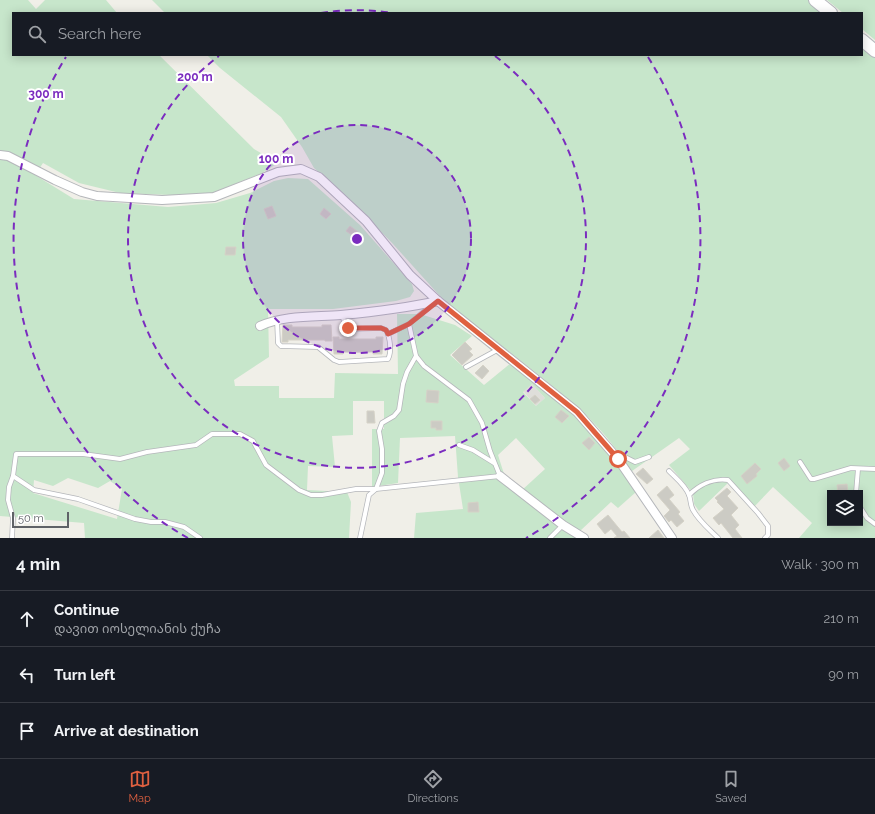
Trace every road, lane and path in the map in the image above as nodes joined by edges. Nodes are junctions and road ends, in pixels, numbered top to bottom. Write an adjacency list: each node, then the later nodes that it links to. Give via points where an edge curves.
1 (815, 0): 2 (main road)
2 (830, 12)
3 (863, 41): 4 (main road)
4 (875, 51)
5 (0, 155): 6 (street, via 8,156 82,192 97,196 162,200 214,197 278,172 301,169 319,177 366,220 410,276)
6 (438, 301): 7 (street); 9 (lane); 12 (street)
7 (343, 315): 8 (street); 11 (lane, via 344,324 348,328 381,328)
8 (277, 320): 10 (street); 11 (lane, via 278,343 281,346 318,347 339,362 388,359)
9 (409, 324): 11 (lane); 13 (lane)
10 (260, 326)
11 (388, 334)
12 (499, 349): 14 (lane); 17 (street, via 577,412)
13 (416, 356): 19 (lane, via 424,366 469,400 482,423); 25 (lane, via 403,384 399,410 382,424 379,431 382,473)
14 (466, 367)
15 (459, 445): 19 (lane)
16 (649, 457): 17 (lane, via 635,462 625,458)
17 (618, 459): 36 (street)
18 (800, 462): 20 (lane, via 811,479 851,468)
19 (494, 463): 24 (lane)
20 (858, 469): 21 (lane); 26 (lane)
21 (875, 469)
22 (669, 471): 27 (lane)
23 (14, 476): 25 (lane, via 16,454 83,454 120,459 196,445 212,434 240,434 253,441 266,465 300,490 322,495 356,489); 31 (lane, via 9,487 8,500 14,518); 32 (lane, via 34,490 151,522 165,522 184,527)
24 (500, 476): 25 (lane); 30 (street)
25 (376, 489): 33 (lane, via 369,495)
26 (856, 490)
27 (690, 495): 37 (lane, via 692,509); 38 (lane, via 702,485 716,480 728,480 768,526 768,535)
28 (863, 512): 29 (lane)
29 (875, 524)
30 (563, 525): 34 (lane); 35 (street)
31 (12, 538)
32 (200, 538)
33 (360, 538)
34 (550, 538)
35 (584, 538)
36 (672, 538)
37 (718, 538)
38 (765, 538)

